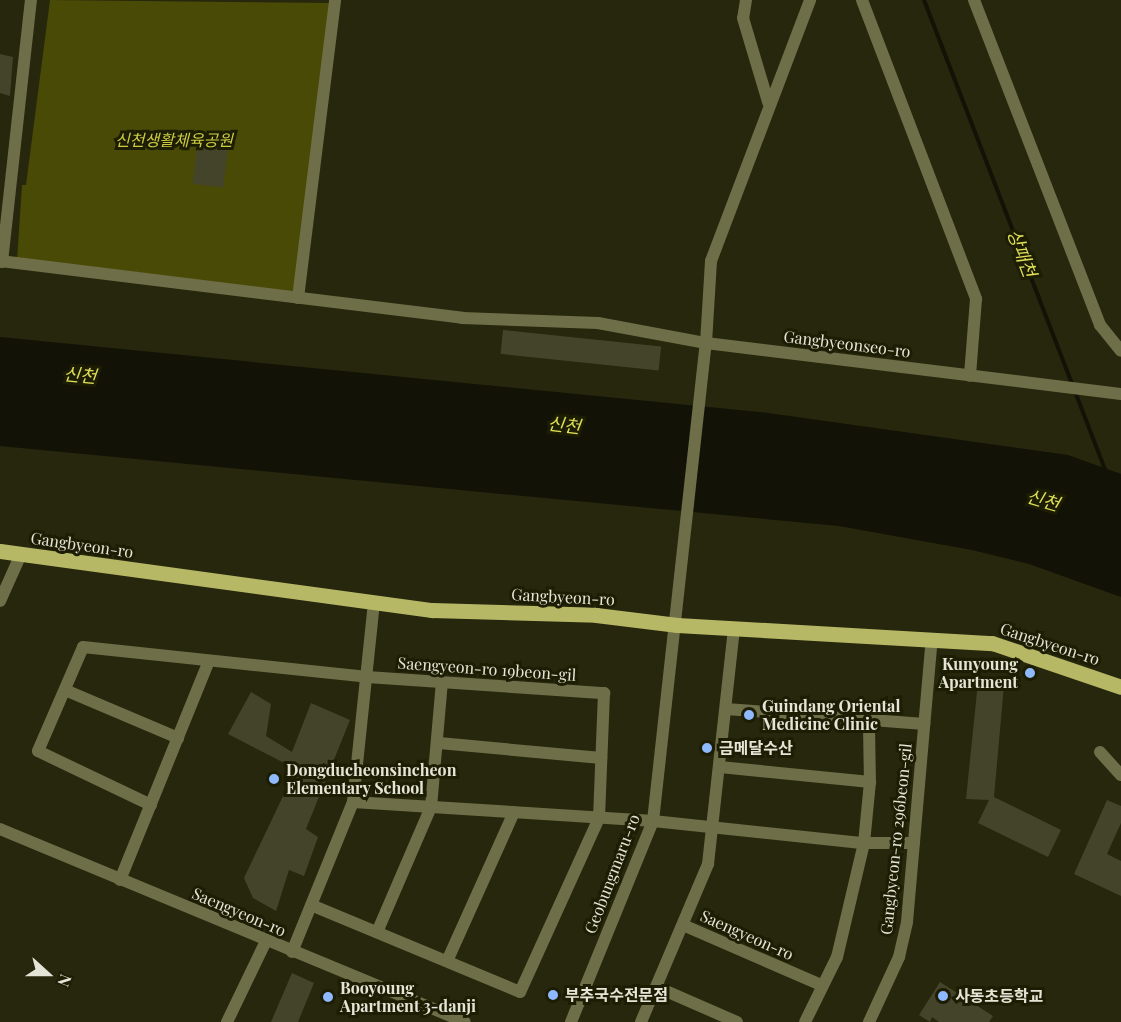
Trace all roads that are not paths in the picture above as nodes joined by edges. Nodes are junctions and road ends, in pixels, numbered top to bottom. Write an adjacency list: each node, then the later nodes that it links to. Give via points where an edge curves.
1 (31, 0): 8 (street)
2 (335, 0): 10 (street)
3 (746, 0): 7 (street, via 743,18)
4 (810, 0): 7 (street, Geobungmaru-ro)
5 (862, 0): 13 (street, via 976,298)
6 (974, 0): 12 (street, via 1100,325)
7 (768, 102): 11 (street, Geobungmaru-ro, via 711,261)
8 (6, 181): 9 (street)
9 (1, 261): 10 (street, Gangbyeonseo-ro)
10 (298, 298): 11 (street, Gangbyeonseo-ro, via 462,318 598,323)
11 (706, 343): 13 (street, Gangbyeonseo-ro); 19 (street, Geobungmaru-ro)
12 (1121, 351)
13 (970, 376): 14 (street, Gangbyeonseo-ro)
14 (1121, 394)
15 (0, 551): 16 (main road, Gangbyeon-ro)
16 (21, 554): 17 (street); 18 (main road, Gangbyeon-ro)
17 (0, 601)
18 (374, 602): 19 (main road, Gangbyeon-ro, via 432,610 596,615); 23 (street)
19 (677, 625): 20 (main road, Gangbyeon-ro); 42 (street, Geobungmaru-ro)
20 (734, 628): 21 (main road, Gangbyeon-ro); 27 (street)
21 (932, 639): 25 (main road, Gangbyeon-ro, via 992,643); 29 (street, Gangbyeon-ro 296beon-gil)
22 (209, 662): 23 (street, Saengyeon-ro 19beon-gil); 26 (street, Saengyeon-ro 19beon-gil, via 83,647); 30 (street)
23 (367, 677): 24 (street, Saengyeon-ro 19beon-gil); 37 (street)
24 (442, 682): 31 (street); 33 (street, Saengyeon-ro 19beon-gil, via 604,693)
25 (1121, 687)
26 (65, 690): 30 (street); 38 (street, via 38,750)
27 (726, 709): 28 (street, Gangbyeon-ro 296beon-gil); 34 (street)
28 (862, 719): 29 (street, Gangbyeon-ro 296beon-gil); 36 (street, via 869,727)
29 (924, 724): 46 (street, Gangbyeon-ro 296beon-gil)
30 (178, 738): 38 (street)
31 (439, 743): 33 (street); 39 (street)
32 (1100, 752): 35 (street)
33 (601, 758): 41 (street)
34 (720, 766): 36 (street); 44 (street)
35 (1121, 775)
36 (870, 782): 45 (street)
37 (353, 802): 39 (street); 48 (street)
38 (151, 805): 47 (street)
39 (431, 807): 40 (street); 50 (street)
40 (514, 813): 41 (street); 53 (street)
41 (599, 818): 42 (street); 53 (street, via 520,992)
42 (652, 821): 44 (street); 58 (street, Geobungmaru-ro)
43 (0, 829): 47 (street, Saengyeon-ro)
44 (713, 829): 45 (street); 49 (street, via 708,864)
45 (864, 843): 46 (street); 54 (street, via 837,957)
46 (914, 843): 62 (street, Gangbyeon-ro 296beon-gil, via 907,922 899,957)
47 (120, 880): 51 (street, Saengyeon-ro)
48 (311, 905): 50 (street); 52 (street)
49 (683, 925): 54 (street, Saengyeon-ro); 55 (street, Saengyeon-ro)
50 (378, 930): 53 (street)
51 (266, 941): 52 (street, Saengyeon-ro); 56 (street)
52 (292, 952): 57 (street, Saengyeon-ro)
53 (448, 959)
54 (821, 985): 61 (street)
55 (659, 988): 59 (street, Saengyeon-ro); 60 (street)
56 (227, 1022)
57 (465, 1022)
58 (571, 1022)
59 (641, 1022)
60 (737, 1022)
61 (805, 1022)
62 (869, 1022)

